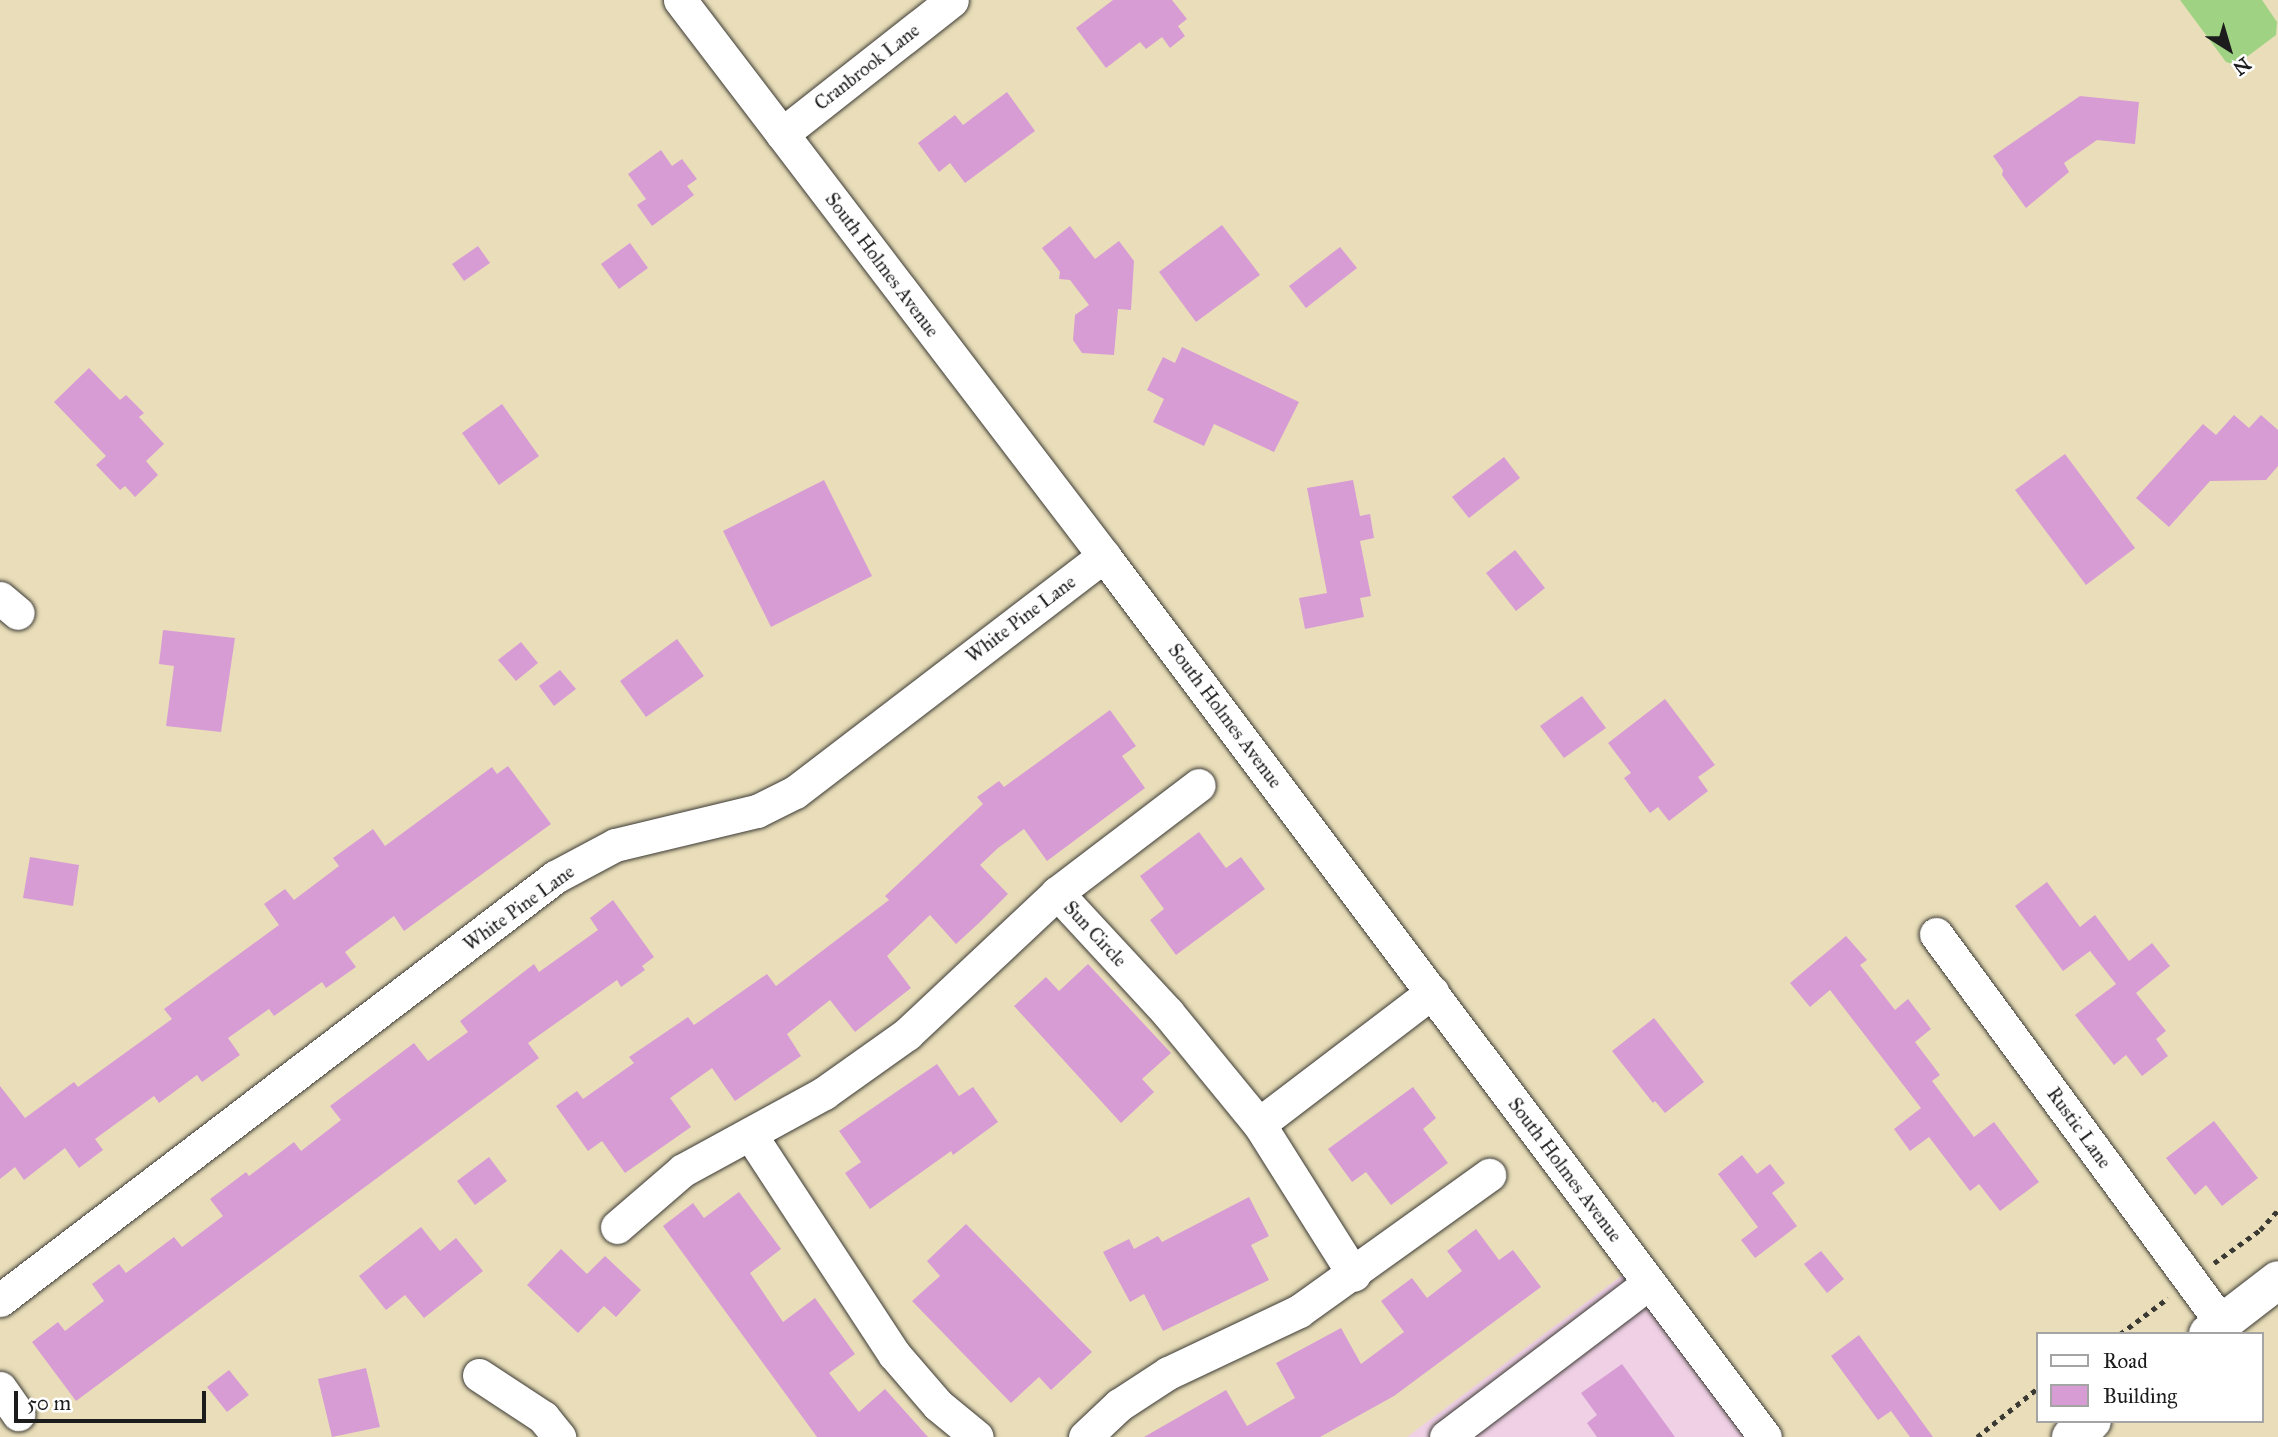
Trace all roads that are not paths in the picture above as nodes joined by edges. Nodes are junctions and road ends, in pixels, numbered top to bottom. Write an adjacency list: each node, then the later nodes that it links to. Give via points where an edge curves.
1 (680, 0): 3 (street, South Holmes Avenue)
2 (952, 0): 3 (street, Cranbrook Lane)
3 (782, 134): 4 (street, South Holmes Avenue)
4 (1104, 556): 8 (street, South Holmes Avenue); 16 (street, White Pine Lane, via 795,792 757,811 615,845 555,877)
5 (1199, 785): 6 (street)
6 (1057, 893): 9 (street, Sun Circle, via 1168,1013); 10 (street, Sun Circle, via 906,1034 824,1093)
7 (1936, 934): 17 (street, Rustic Lane)
8 (1432, 992): 9 (street); 15 (street, South Holmes Avenue)
9 (1259, 1124): 13 (street, Sun Circle)
10 (750, 1134): 12 (street, Sun Circle, via 683,1170); 21 (street, via 894,1354 938,1405)
11 (1489, 1175): 13 (street)
12 (617, 1227)
13 (1354, 1275): 22 (street, via 1299,1311 1168,1373 1119,1405)
14 (2278, 1280): 17 (main road)
15 (1649, 1283): 23 (street); 24 (street, South Holmes Avenue)
16 (0, 1300)
17 (2215, 1328)
18 (479, 1375): 20 (street, via 543,1417)
19 (2089, 1423): 25 (main road)
20 (559, 1437)
21 (977, 1437)
22 (1085, 1437)
23 (1446, 1437)
24 (1765, 1437)
25 (2071, 1437)

